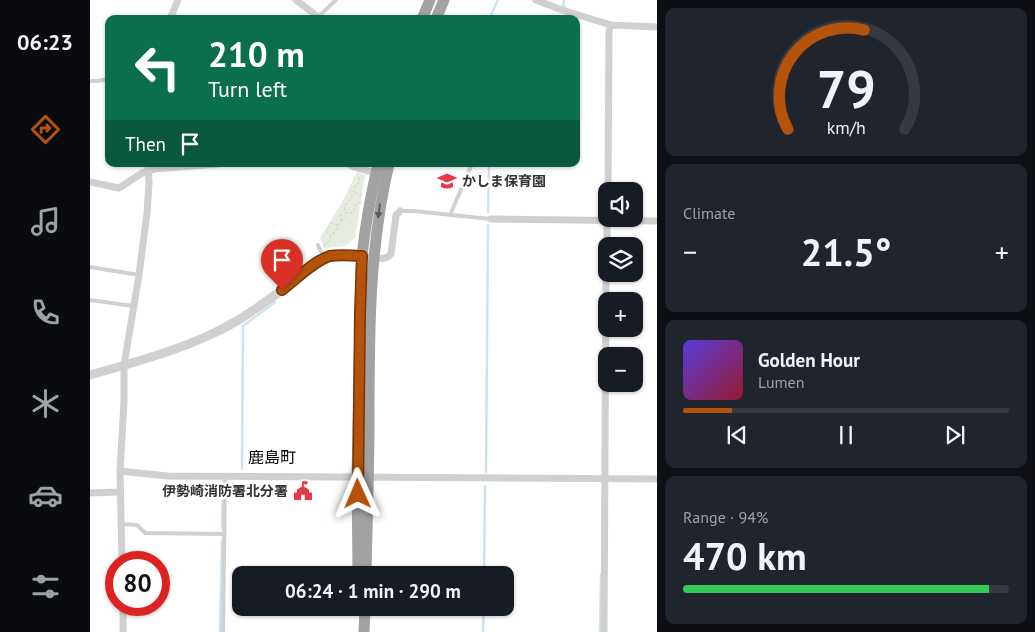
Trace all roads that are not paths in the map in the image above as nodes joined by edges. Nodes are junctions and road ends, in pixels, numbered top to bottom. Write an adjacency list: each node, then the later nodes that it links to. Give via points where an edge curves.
1 (178, 0): 7 (street)
2 (296, 0): 8 (street)
3 (336, 0): 9 (lane)
4 (430, 0): 10 (highway)
5 (444, 0): 11 (highway)
6 (536, 0): 12 (street)
7 (172, 15)
8 (315, 15)
9 (320, 15)
10 (424, 15)
11 (438, 15)
12 (578, 15)
13 (580, 16): 14 (street)
14 (611, 25): 15 (street); 25 (street)
15 (657, 27)
16 (105, 80): 17 (lane)
17 (90, 81)
18 (148, 167): 19 (street); 24 (street, via 119,188); 36 (street, via 147,213)
19 (180, 167)
20 (354, 167): 23 (street)
21 (388, 167): 33 (highway, one-way to 33)
22 (471, 167): 27 (lane)
23 (376, 168): 33 (highway)
24 (90, 182)
25 (608, 182)
26 (400, 211): 27 (lane); 33 (street, via 396,215 391,254 384,259)
27 (450, 215): 28 (lane)
28 (491, 219): 29 (street)
29 (598, 219)
30 (643, 220): 31 (street)
31 (657, 221)
32 (318, 245): 34 (lane)
33 (368, 257): 34 (street, via 343,255); 44 (highway, via 360,299)
34 (324, 258): 40 (street, via 228,326 175,349)
35 (90, 267): 36 (lane)
36 (139, 275): 39 (street)
37 (606, 282): 45 (street)
38 (90, 300): 39 (lane)
39 (133, 306): 40 (street)
40 (124, 365): 41 (street); 42 (street)
41 (90, 374)
42 (120, 471): 43 (street, via 167,476); 47 (street)
43 (225, 476): 44 (street); 50 (lane)
44 (363, 477): 45 (street); 52 (highway); 53 (highway)
45 (605, 479): 46 (street); 61 (street)
46 (657, 479)
47 (120, 492): 48 (street); 49 (street)
48 (90, 493)
49 (121, 524): 50 (lane, via 137,525 145,533); 51 (street)
50 (224, 534): 58 (lane)
51 (122, 551)
52 (358, 566)
53 (366, 566)
54 (122, 616): 57 (street)
55 (357, 616): 59 (highway)
56 (365, 616): 60 (highway)
57 (123, 632)
58 (223, 632)
59 (357, 632)
60 (364, 632)
61 (604, 632)

